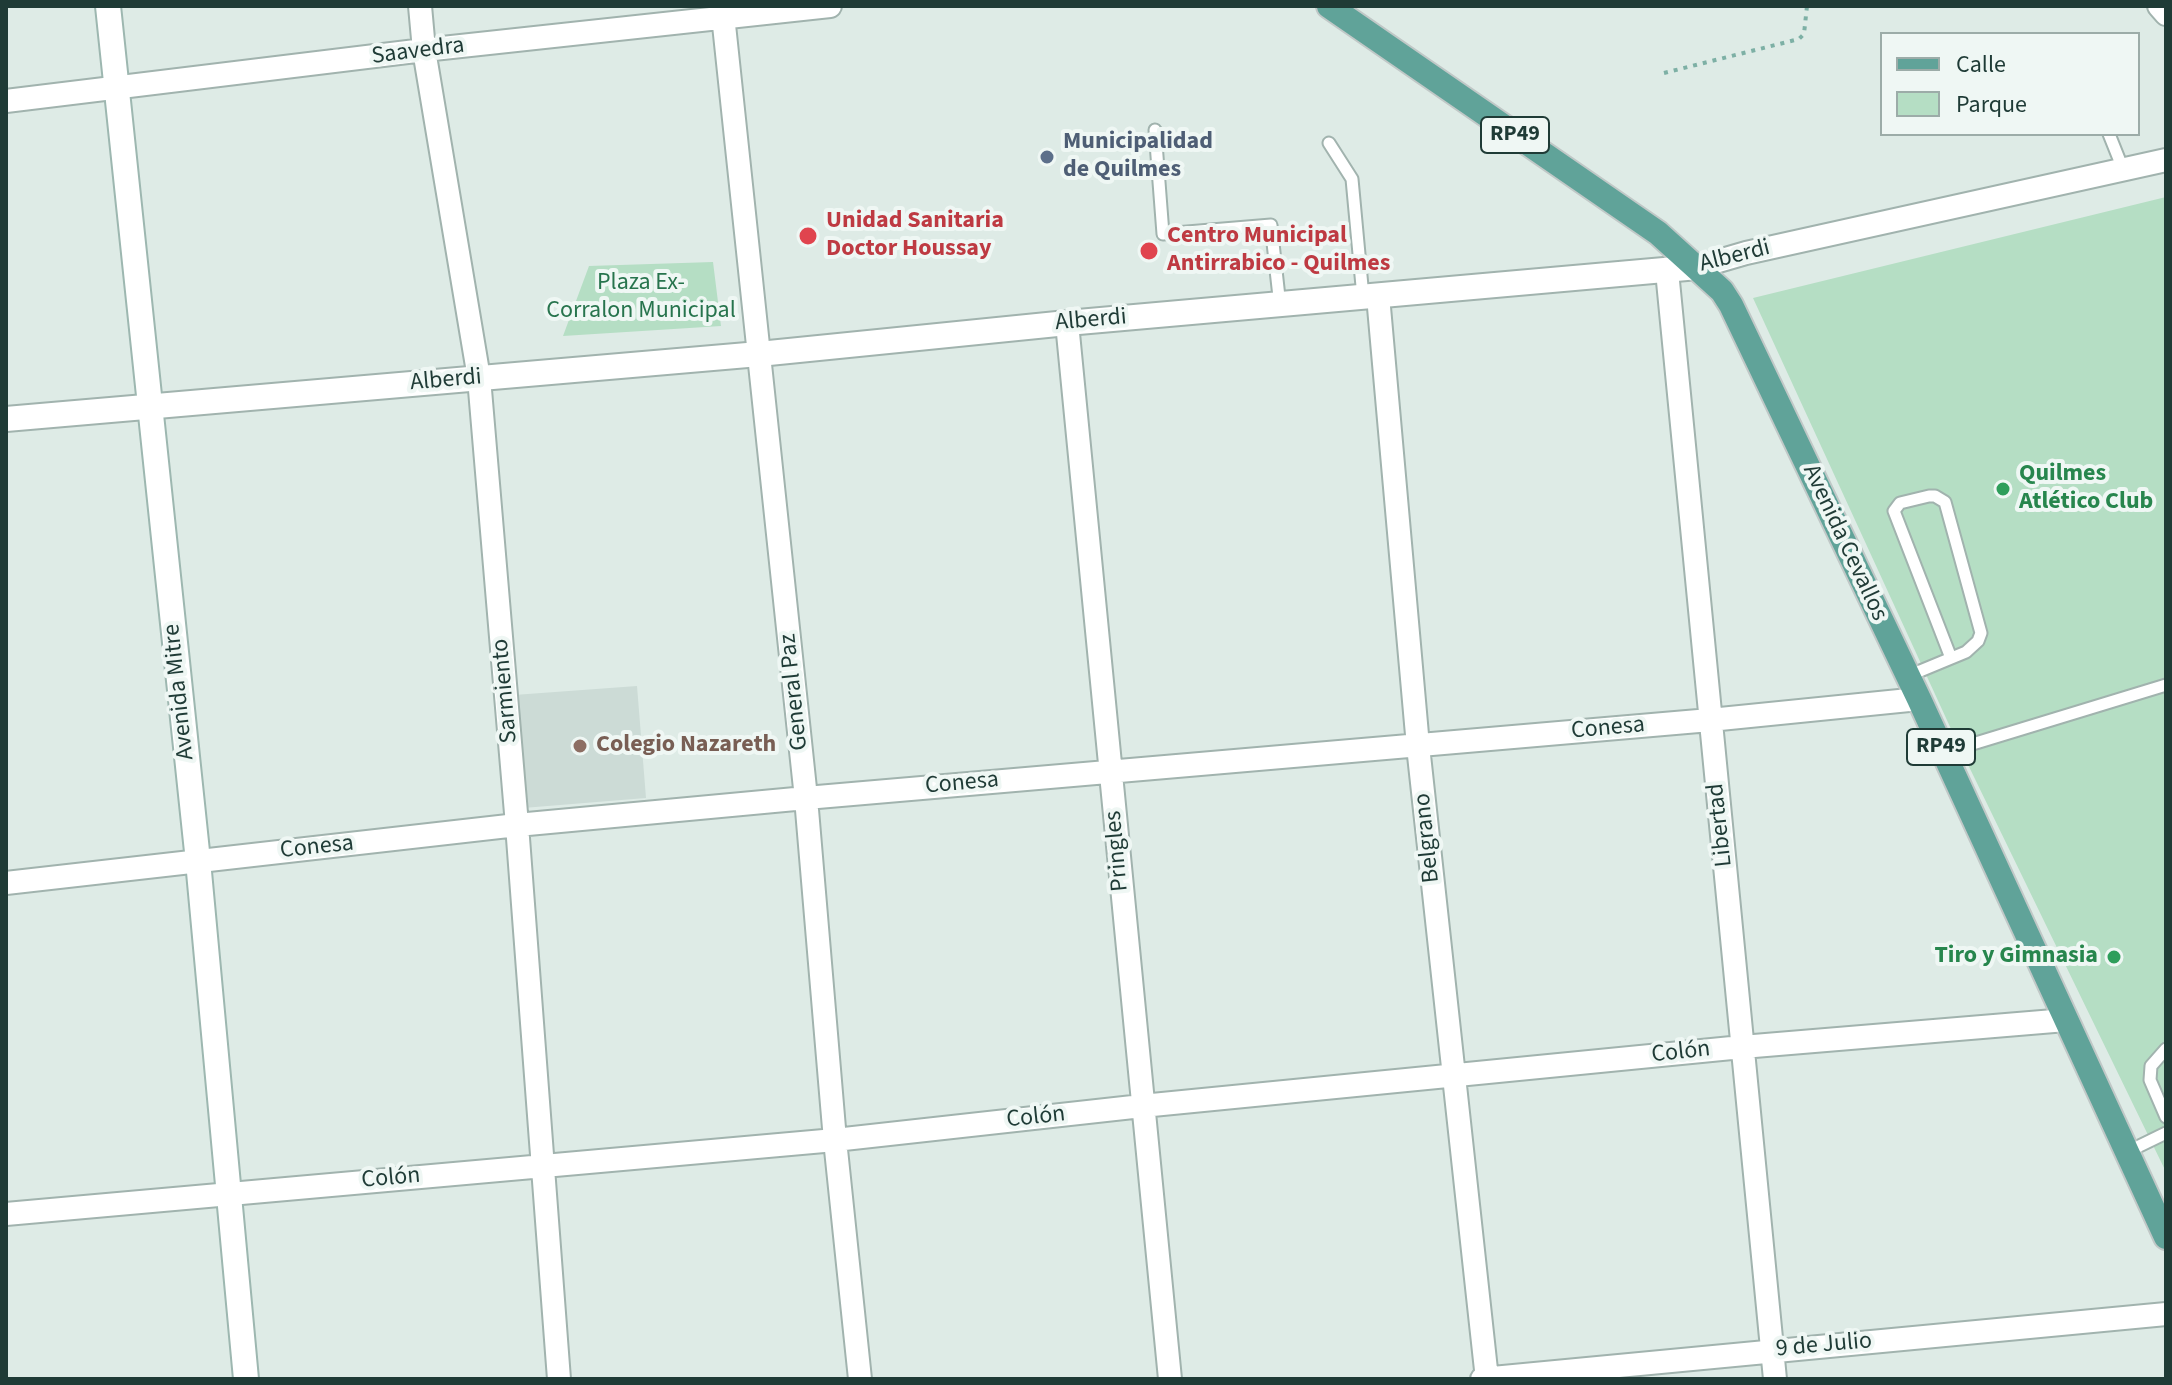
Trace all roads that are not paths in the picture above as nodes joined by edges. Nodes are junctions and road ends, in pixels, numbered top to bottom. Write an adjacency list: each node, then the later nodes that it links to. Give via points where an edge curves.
1 (108, 6): 9 (street, Avenida Mitre)
2 (420, 6): 8 (street, Sarmiento)
3 (830, 6): 6 (street, Saavedra)
4 (1329, 6): 16 (main road, Avenida Cevallos / RP49, via 1658,233)
5 (2159, 6): 7 (street)
6 (722, 12): 8 (street, Saavedra); 21 (street, General Paz)
7 (2166, 14)
8 (424, 50): 9 (street, Saavedra); 22 (street, Sarmiento)
9 (117, 88): 10 (street, Saavedra); 23 (street, Avenida Mitre)
10 (6, 101)
11 (1155, 130): 19 (lane, via 1163,234 1271,225)
12 (2110, 136): 15 (lane)
13 (1329, 143): 18 (lane, via 1352,179)
14 (2166, 160): 15 (street, Alberdi)
15 (2123, 169): 16 (street, Alberdi)
16 (1698, 267): 17 (street, Alberdi); 26 (main road, Avenida Cevallos / RP49, via 1731,305)
17 (1667, 271): 18 (street, Alberdi); 29 (street, Libertad)
18 (1371, 296): 19 (street, Alberdi); 30 (street, Belgrano)
19 (1280, 306): 20 (street, Alberdi)
20 (1067, 323): 21 (street, Alberdi); 32 (street, Pringles)
21 (759, 354): 22 (street, Alberdi); 33 (street, General Paz)
22 (479, 378): 23 (street, Alberdi); 34 (street, Sarmiento)
23 (151, 405): 24 (street, Alberdi); 35 (street, Avenida Mitre)
24 (6, 419)
25 (1951, 658): 25 (lane, via 1975,645 1981,633 1945,502 1929,496 1900,503 1894,511); 26 (lane)
26 (1907, 677): 28 (main road, Avenida Cevallos / RP49)
27 (2166, 685): 31 (lane)
28 (1919, 699): 29 (street, Conesa); 31 (main road, Avenida Cevallos / RP49)
29 (1710, 720): 30 (street, Conesa); 38 (street, Libertad)
30 (1418, 746): 32 (street, Conesa); 40 (street, Belgrano)
31 (1943, 753): 37 (main road, Avenida Cevallos / RP49)
32 (1111, 772): 33 (street, Conesa); 41 (street, Pringles)
33 (806, 798): 34 (street, Conesa); 44 (street, General Paz)
34 (517, 825): 35 (street, Conesa); 46 (street, Sarmiento)
35 (198, 861): 36 (street, Conesa); 47 (street, Avenida Mitre)
36 (6, 883)
37 (2066, 1020): 38 (street, Colón); 45 (main road, Avenida Cevallos / RP49)
38 (1742, 1047): 40 (street, Colón); 51 (street, Libertad)
39 (2166, 1049): 42 (lane, via 2151,1066 2150,1080)
40 (1454, 1077): 41 (street, Colón); 56 (street, Belgrano)
41 (1142, 1106): 44 (street, Colón); 55 (street, Pringles)
42 (2166, 1117)
43 (2166, 1133): 45 (lane)
44 (835, 1140): 46 (street, Colón); 54 (street, General Paz)
45 (2127, 1152): 49 (main road, Avenida Cevallos / RP49)
46 (544, 1167): 47 (street, Colón); 53 (street, Sarmiento)
47 (228, 1192): 48 (street, Colón); 52 (street, Avenida Mitre)
48 (6, 1214)
49 (2166, 1237)
50 (2166, 1314): 51 (street, 9 de Julio)
51 (1773, 1351): 56 (street, 9 de Julio); 57 (street, Libertad)
52 (246, 1379)
53 (559, 1379)
54 (860, 1379)
55 (1170, 1379)
56 (1485, 1379)
57 (1775, 1379)

